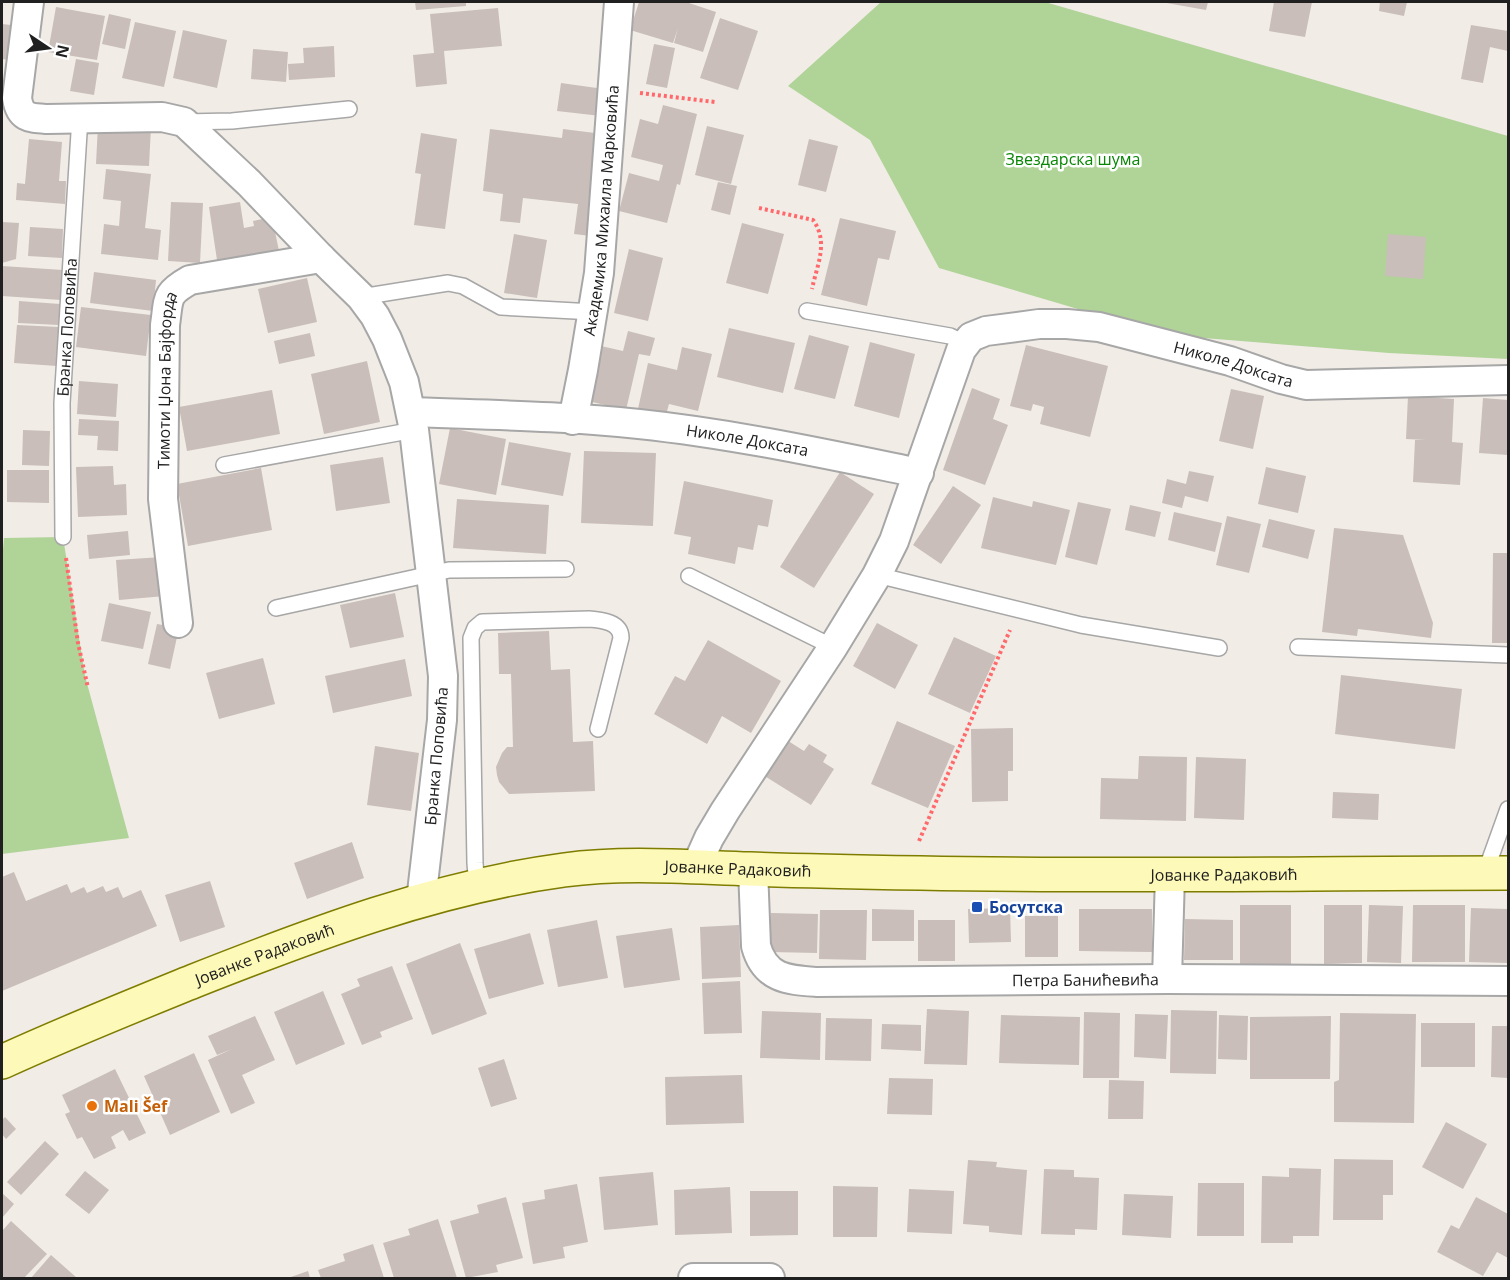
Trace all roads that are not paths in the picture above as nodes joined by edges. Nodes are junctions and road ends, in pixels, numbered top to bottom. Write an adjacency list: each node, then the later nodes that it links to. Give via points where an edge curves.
1 (29, 2): 4 (street, via 18,86 19,108 31,118)
2 (619, 2): 9 (street, Академика Михаила Марковића)
3 (349, 109): 5 (lane)
4 (80, 117): 5 (street, via 162,117); 16 (lane, Бранка Поповића, via 62,403)
5 (184, 122): 6 (street, Бранка Поповића)
6 (321, 258): 7 (street, Бранка Поповића); 22 (street, Тимоти Џона Бајфорда, via 190,280 174,290 169,300 165,326 164,499)
7 (361, 297): 9 (lane, via 448,283 463,286 501,307); 13 (street, Бранка Поповића, via 397,360)
8 (807, 311): 10 (lane, via 950,336)
9 (594, 312): 12 (street, Академика Михаила Марковића)
10 (965, 343): 11 (street, Николе Доксата, via 986,331 1067,324 1099,327 1306,385); 15 (street)
11 (1509, 380)
12 (573, 420): 13 (street); 15 (street, Николе Доксата, via 749,439)
13 (412, 421): 14 (lane); 18 (street, Бранка Поповића)
14 (224, 465)
15 (919, 473): 19 (street)
16 (63, 537)
17 (566, 569): 18 (lane, via 465,568)
18 (431, 574): 21 (lane); 34 (street, Бранка Поповића, via 443,705)
19 (878, 575): 23 (street); 25 (lane, via 1081,626)
20 (689, 576): 23 (lane)
21 (276, 608)
22 (178, 623)
23 (833, 647): 29 (street, via 725,811)
24 (1298, 647): 26 (lane)
25 (1219, 648)
26 (1509, 655)
27 (598, 729): 33 (lane, via 621,639 617,626 589,619 482,622 475,628 471,639)
28 (1509, 809): 31 (lane)
29 (696, 867): 30 (main road, Јованке Радаковић); 33 (main road, Јованке Радаковић, via 604,866)
30 (753, 869): 32 (main road, Јованке Радаковић); 35 (street, Петра Банићевића, via 759,957 765,966 789,980)
31 (1497, 873): 32 (main road, Јованке Радаковић)
32 (1170, 875): 35 (street)
33 (477, 887): 34 (main road, Јованке Радаковић)
34 (421, 901): 37 (main road, Јованке Радаковић, via 257,956)
35 (1167, 980): 36 (street, Петра Банићевића)
36 (1509, 981)
37 (2, 1062)
38 (693, 1278): 39 (street)
39 (770, 1278)

